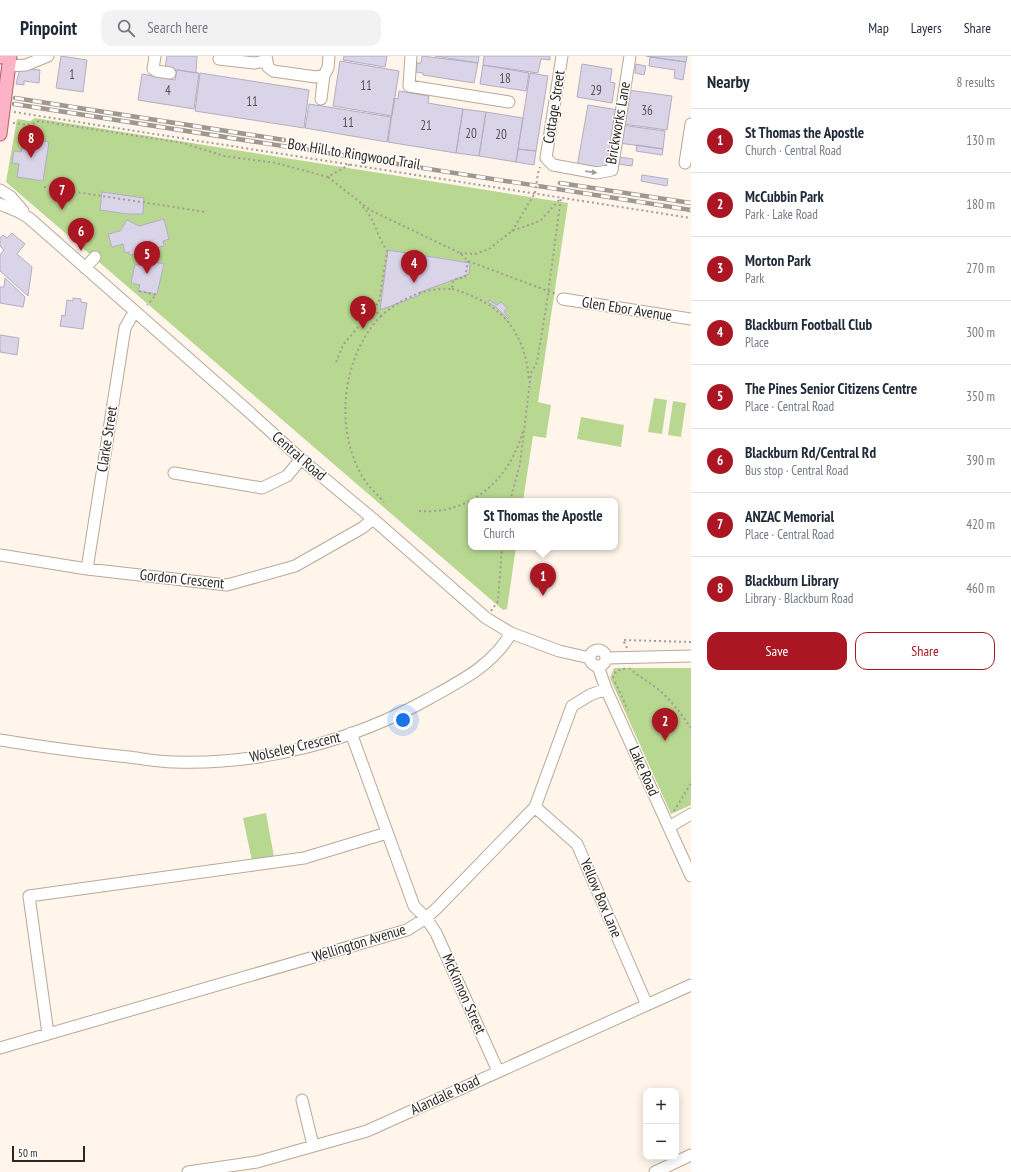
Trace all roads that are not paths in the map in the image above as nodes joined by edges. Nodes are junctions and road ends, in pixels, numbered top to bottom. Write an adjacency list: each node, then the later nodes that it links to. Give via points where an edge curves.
1 (48, 56): 8 (street, via 26,65)
2 (155, 56): 10 (street, via 153,69 156,72)
3 (329, 56): 11 (street, via 328,68)
4 (562, 56): 16 (street, Cottage Street)
5 (630, 56): 16 (street, Brickworks Lane, one-way to 5, via 596,173 612,170)
6 (411, 57): 13 (street, via 409,86)
7 (266, 58): 9 (street, via 254,63); 11 (street, via 268,67 273,71 316,77)
8 (5, 59): 15 (main road)
9 (219, 59)
10 (170, 73)
11 (324, 75): 12 (street)
12 (322, 99)
13 (509, 102)
14 (691, 124): 17 (street)
15 (3, 129)
16 (549, 162)
17 (685, 163)
18 (0, 190): 20 (street, Central Road, via 11,197)
19 (0, 204): 20 (street, Central Road, via 15,209)
20 (29, 218): 22 (street, Central Road)
21 (95, 257): 22 (street)
22 (85, 268): 24 (street, Central Road)
23 (563, 299): 25 (street, Glen Ebor Avenue)
24 (134, 312): 26 (street, Central Road); 30 (street, Clarke Street, via 124,328)
25 (691, 319)
26 (301, 459): 27 (street, via 286,476 262,488); 28 (street, Central Road)
27 (174, 474)
28 (373, 519): 30 (street, Gordon Crescent, via 362,528 295,566 227,585); 31 (street, Central Road, via 486,618)
29 (0, 555): 30 (street, Gordon Crescent)
30 (87, 569)
31 (511, 633): 33 (street, Central Road); 35 (street, Wolseley Crescent, via 495,656 459,682 401,714)
32 (691, 656): 33 (street, via 632,656 606,658 604,664)
33 (594, 662): 34 (street, Lake Road)
34 (606, 689): 37 (street, Wellington Avenue, via 572,706); 39 (street, Lake Road)
35 (351, 733): 36 (street, Wolseley Crescent, via 329,742 254,758 174,762); 40 (street, McKinnon Street)
36 (0, 740)
37 (535, 807): 42 (street, Wellington Avenue); 44 (street, Yellow Box Lane, via 577,844)
38 (691, 814): 39 (street)
39 (673, 819): 41 (street, Lake Road)
40 (387, 833): 42 (street, McKinnon Street, via 414,906); 45 (street, via 304,858 29,896)
41 (691, 876)
42 (426, 918): 45 (street, Wellington Avenue, via 407,930); 47 (street, McKinnon Street, via 436,932)
43 (691, 985): 44 (street, Alandale Road)
44 (647, 1005): 47 (street, Alandale Road)
45 (48, 1034): 46 (street, Wellington Avenue)
46 (0, 1048)
47 (498, 1071): 49 (street, Alandale Road, via 367,1131)
48 (302, 1100): 49 (street)
49 (313, 1145): 51 (street, Alandale Road, via 257,1162)
50 (691, 1155): 52 (street)
51 (188, 1172)
52 (655, 1172)

